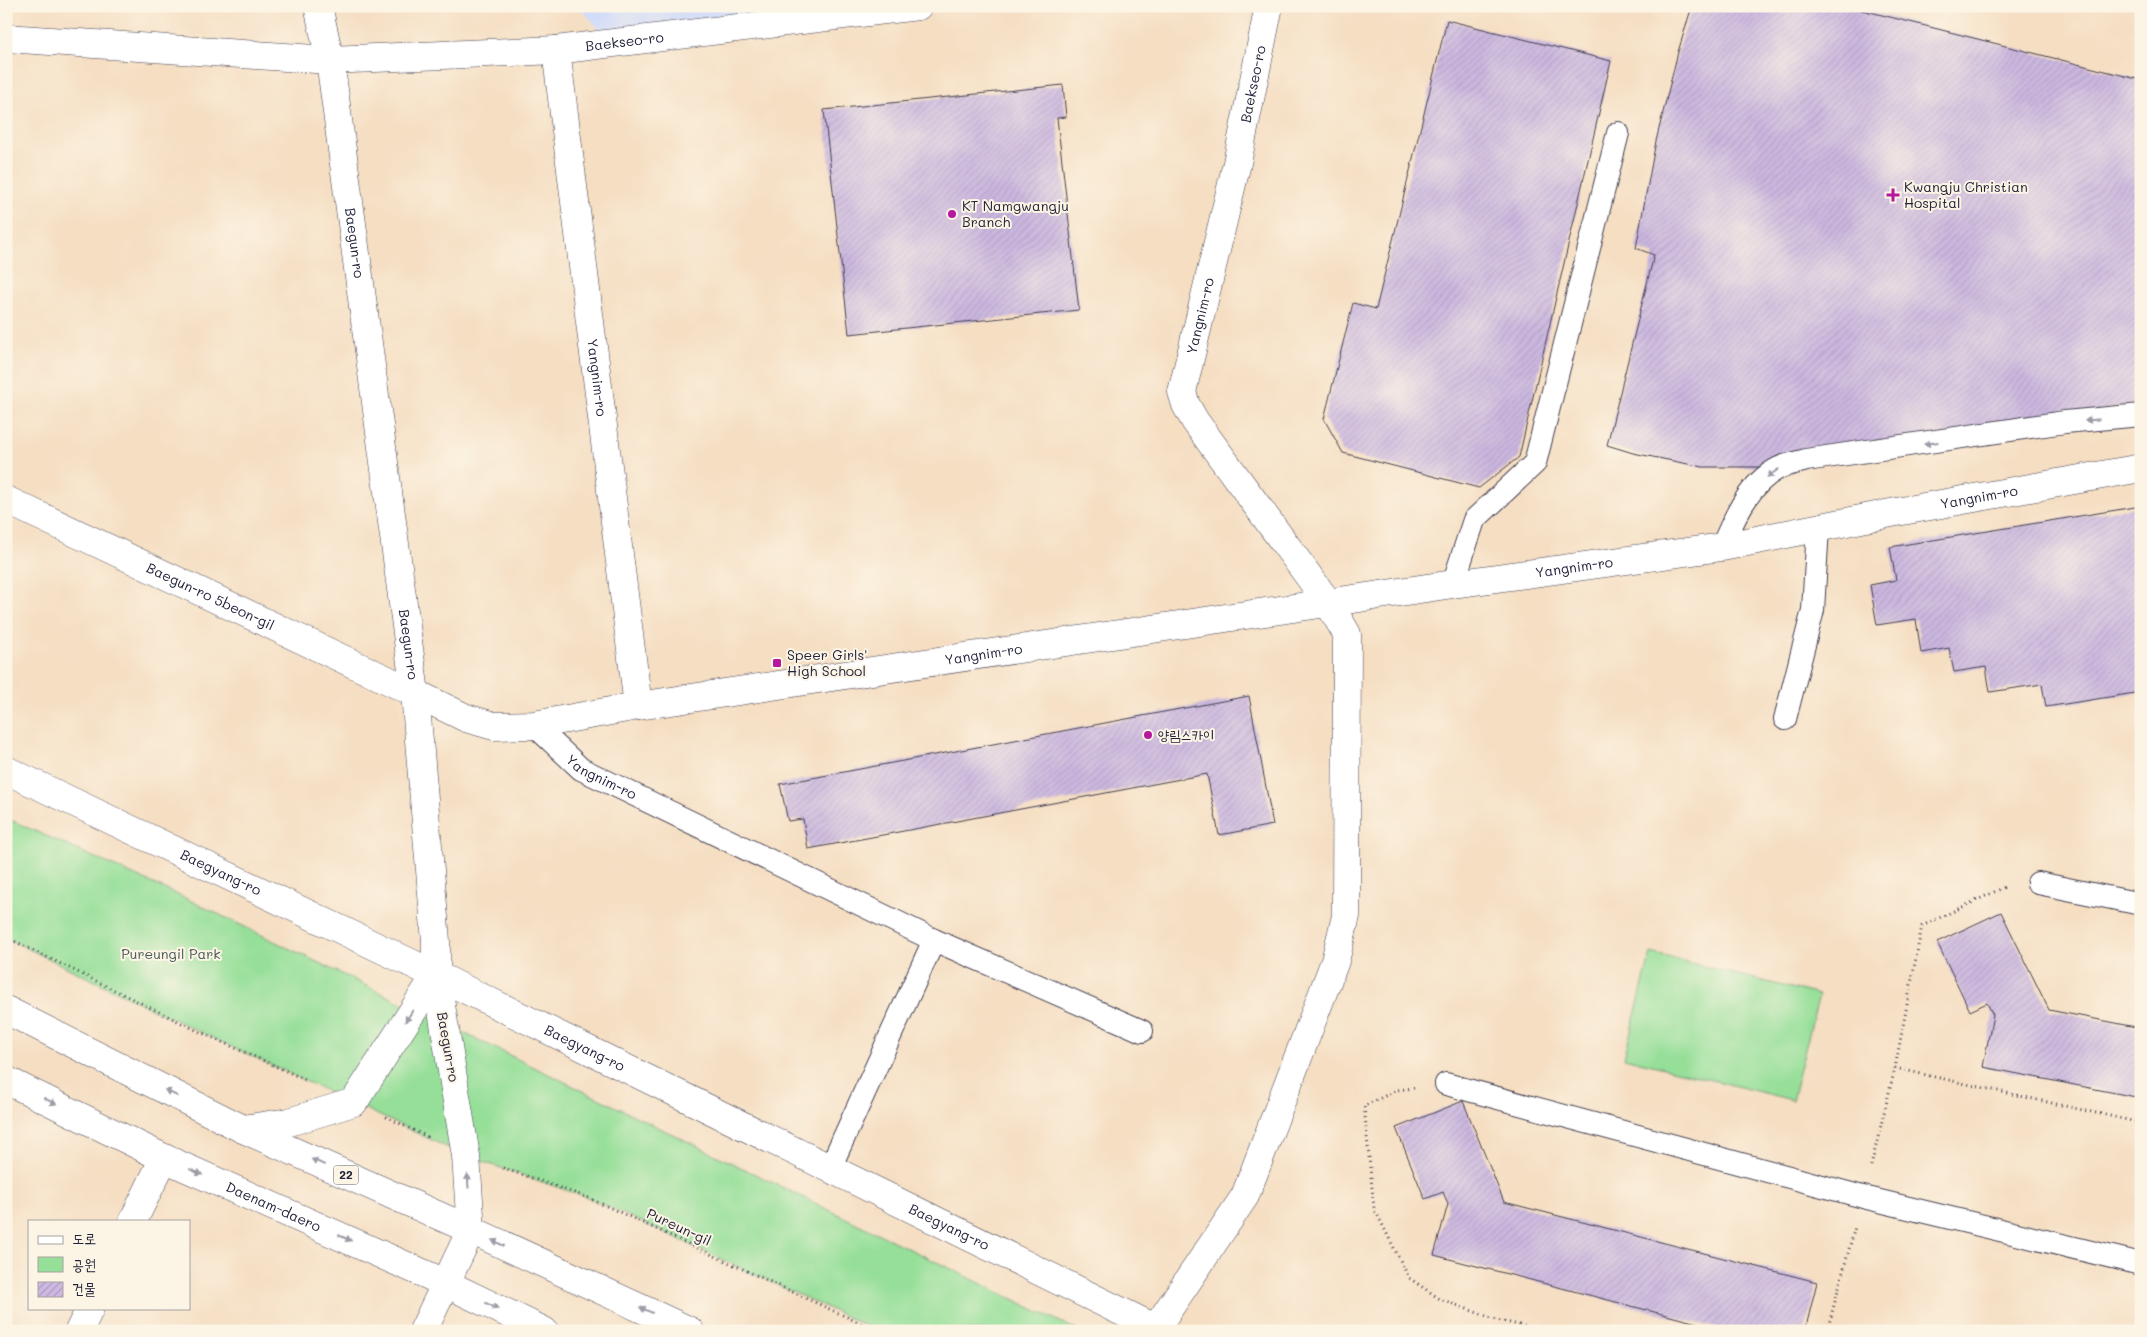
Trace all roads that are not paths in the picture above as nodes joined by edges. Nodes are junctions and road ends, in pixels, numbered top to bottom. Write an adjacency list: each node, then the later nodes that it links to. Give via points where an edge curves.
1 (318, 6): 6 (street, Baegun-ro)
2 (918, 6): 5 (street, Baekseo-ro)
3 (1270, 6): 8 (street, Baekseo-ro)
4 (17, 39): 6 (street)
5 (556, 50): 6 (street, Baekseo-ro); 17 (street, Yangnim-ro)
6 (330, 60): 16 (street, Baegun-ro)
7 (1618, 133): 14 (lane, via 1535,463 1474,520)
8 (1237, 163): 15 (street, Yangnim-ro, via 1182,392 1195,421)
9 (2141, 415): 13 (lane, one-way to 13, via 2066,422 1806,460 1780,468 1748,495)
10 (2141, 468): 12 (street, Yangnim-ro)
11 (6, 500): 16 (street, Baegun-ro 5beon-gil)
12 (1818, 528): 13 (street, Yangnim-ro); 18 (lane, via 1813,610)
13 (1722, 547): 14 (street, Yangnim-ro)
14 (1453, 584): 15 (street, Yangnim-ro)
15 (1329, 604): 17 (street, Yangnim-ro); 37 (street, via 1347,634 1346,916 1335,960 1244,1196)
16 (415, 693): 19 (street, Yangnim-ro, via 466,718 494,726); 24 (street, Baegun-ro, via 436,941)
17 (638, 706): 19 (street, Yangnim-ro)
18 (1785, 719)
19 (534, 725): 23 (lane, Yangnim-ro, via 581,769)
20 (6, 770): 24 (street, Baegyang-ro)
21 (2038, 883): 22 (lane)
22 (2141, 904)
23 (934, 940): 26 (lane, Yangnim-ro); 31 (lane)
24 (436, 975): 29 (street, one-way to 29, via 354,1102 289,1122); 31 (street, Baegyang-ro); 33 (street, Baegun-ro, one-way to 24, via 466,1156)
25 (6, 1010): 29 (street, 22, one-way to 25)
26 (1142, 1031)
27 (6, 1080): 30 (street, Daenam-daero, one-way to 30)
28 (1446, 1084): 34 (lane, via 1863,1197)
29 (243, 1129): 33 (street, 22, one-way to 29)
30 (164, 1158): 32 (street); 35 (street, Daenam-daero, one-way to 35)
31 (830, 1168): 37 (street, Baegyang-ro)
32 (133, 1220)
33 (471, 1230): 35 (street); 41 (street, 22, one-way to 33)
34 (2141, 1264)
35 (445, 1283): 39 (street); 40 (street, Daenam-daero, one-way to 40)
36 (89, 1310): 38 (street)
37 (1158, 1330)
38 (79, 1331)
39 (423, 1331)
40 (544, 1331)
41 (690, 1331)

